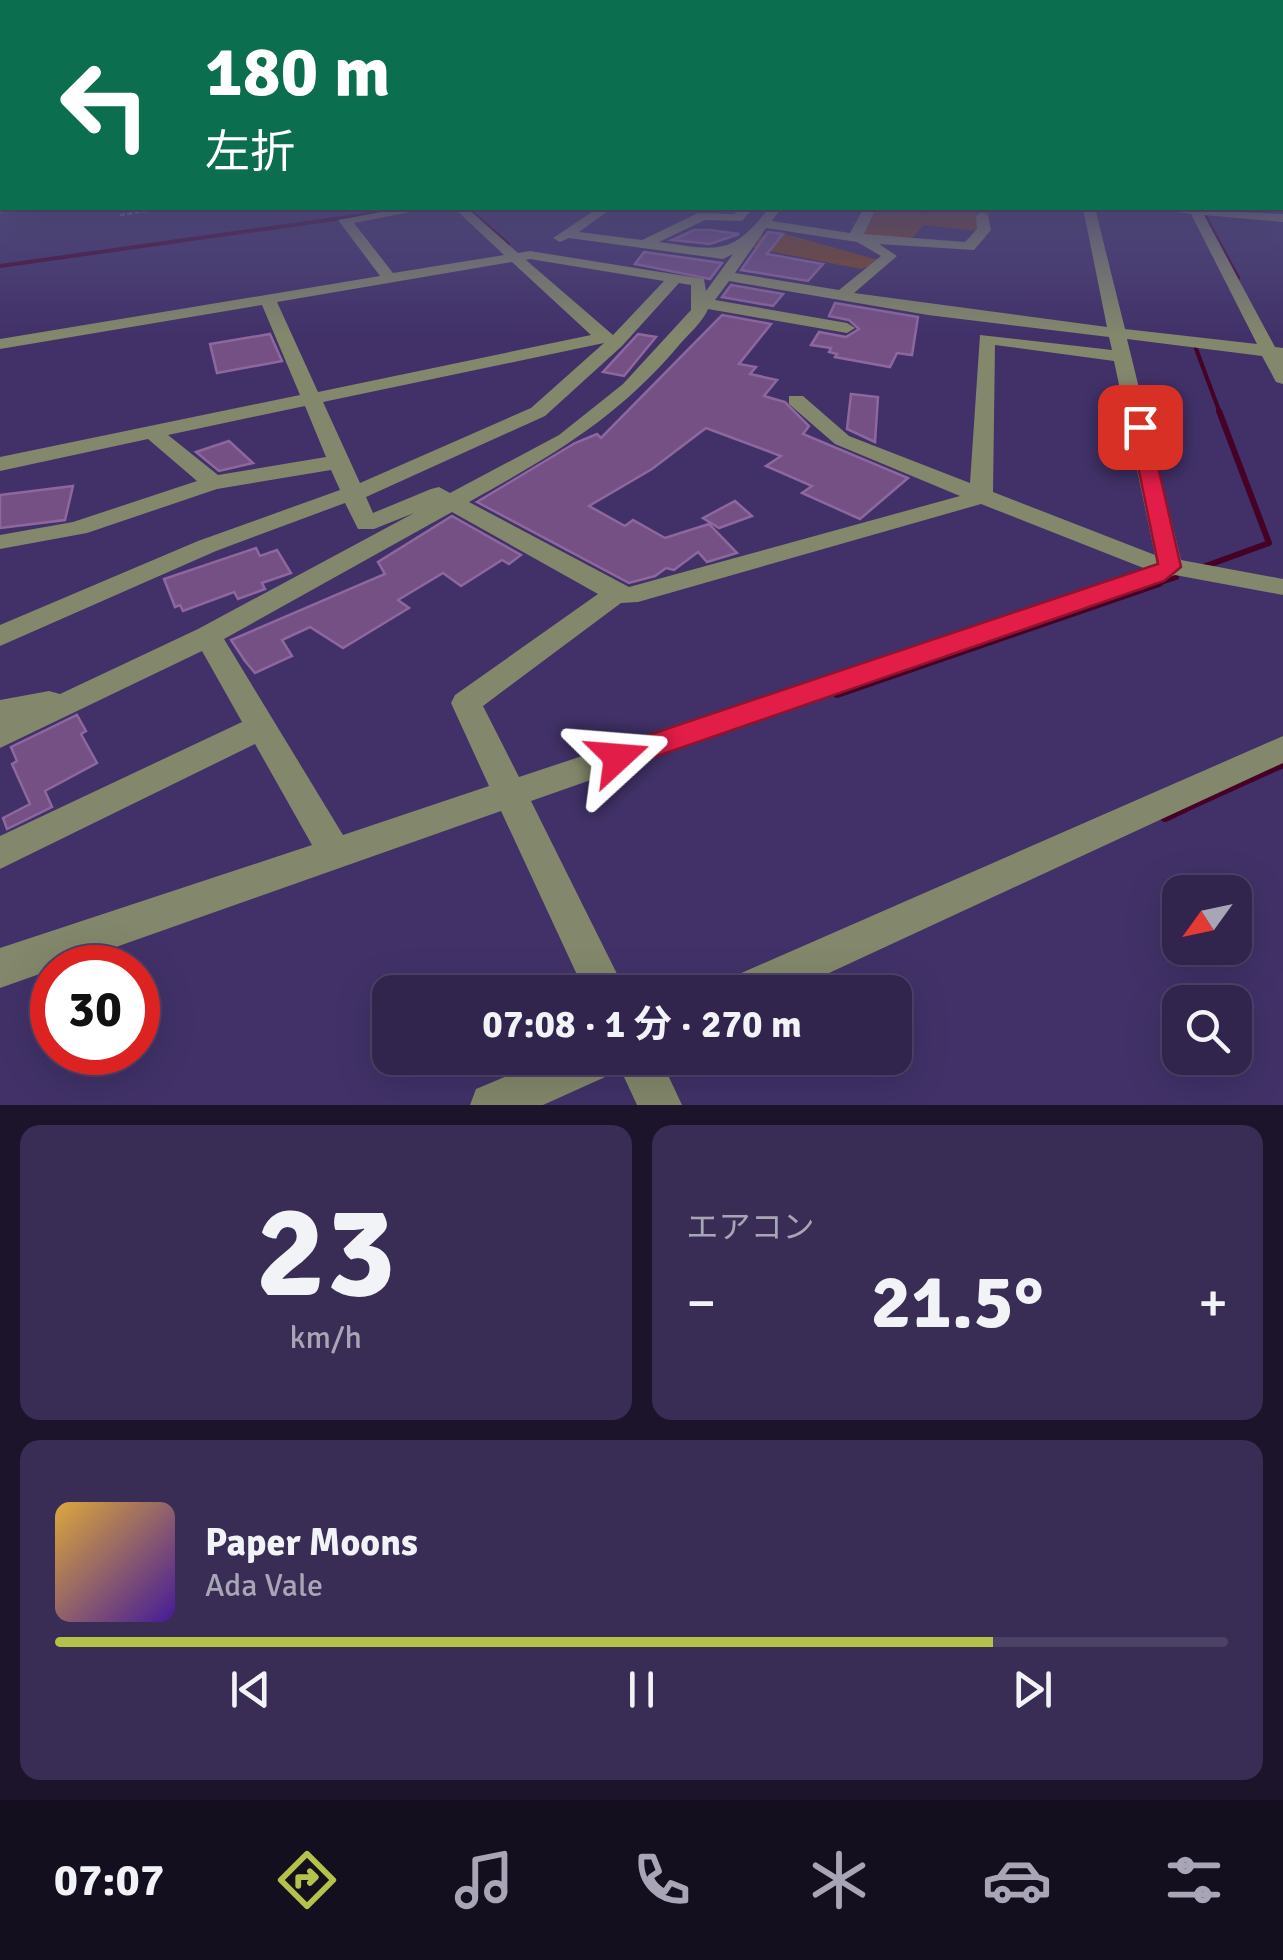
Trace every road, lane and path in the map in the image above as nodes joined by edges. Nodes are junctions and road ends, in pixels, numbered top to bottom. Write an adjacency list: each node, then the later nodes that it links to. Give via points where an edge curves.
1 (355, 232): 19 (street)
2 (493, 232): 16 (street)
3 (501, 232): 16 (street)
4 (569, 232): 12 (street)
5 (671, 232): 15 (street)
6 (757, 232): 14 (street)
7 (826, 232): 13 (street)
8 (858, 232): 13 (street)
9 (983, 232): 13 (street, via 968,248)
10 (1095, 232): 24 (street)
11 (1207, 232): 27 (street)
12 (566, 234): 15 (street); 16 (street)
13 (855, 235): 20 (street, via 890,256)
14 (750, 240): 15 (street, via 723,255); 17 (street)
15 (646, 244)
16 (527, 256): 18 (street); 19 (street); 25 (street)
17 (727, 276): 20 (street); 22 (street)
18 (676, 277): 22 (street, via 699,282 696,305); 25 (street)
19 (390, 278): 21 (street)
20 (840, 296): 24 (street)
21 (268, 299): 26 (street); 30 (street)
22 (704, 308): 23 (street); 36 (street, via 628,395 566,440)
23 (847, 328)
24 (1119, 333): 27 (street); 28 (street)
25 (606, 337): 30 (street); 38 (street, via 538,412)
26 (0, 344)
27 (1276, 353): 29 (street)
28 (1124, 357): 39 (street, via 986,339); 42 (street)
29 (1283, 378)
30 (310, 396): 32 (street); 33 (street); 34 (street)
31 (796, 400): 39 (street, via 842,440)
32 (154, 433): 35 (street); 37 (street)
33 (0, 456)
34 (337, 462): 37 (street); 38 (street)
35 (0, 464)
36 (489, 482): 38 (street, via 483,476 366,524); 40 (street)
37 (213, 483): 41 (street, via 78,528)
38 (352, 494): 45 (street, via 206,546)
39 (981, 497): 42 (street); 44 (street, via 630,596)
40 (452, 502): 44 (street); 46 (street)
41 (0, 542)
42 (1170, 567): 43 (street); 52 (street)
43 (1283, 588)
44 (618, 593): 52 (street, via 466,702)
45 (0, 636)
46 (208, 636): 47 (street); 49 (street)
47 (86, 695): 48 (street); 50 (street)
48 (0, 712)
49 (262, 727): 53 (street); 54 (street)
50 (0, 736)
51 (1283, 749): 57 (street)
52 (510, 794): 54 (street); 56 (street)
53 (0, 853)
54 (335, 853): 55 (street)
55 (0, 968)
56 (598, 975)
57 (782, 975)
58 (560, 1075): 60 (street)
59 (645, 1075): 61 (street)
60 (492, 1105)
61 (660, 1105)

